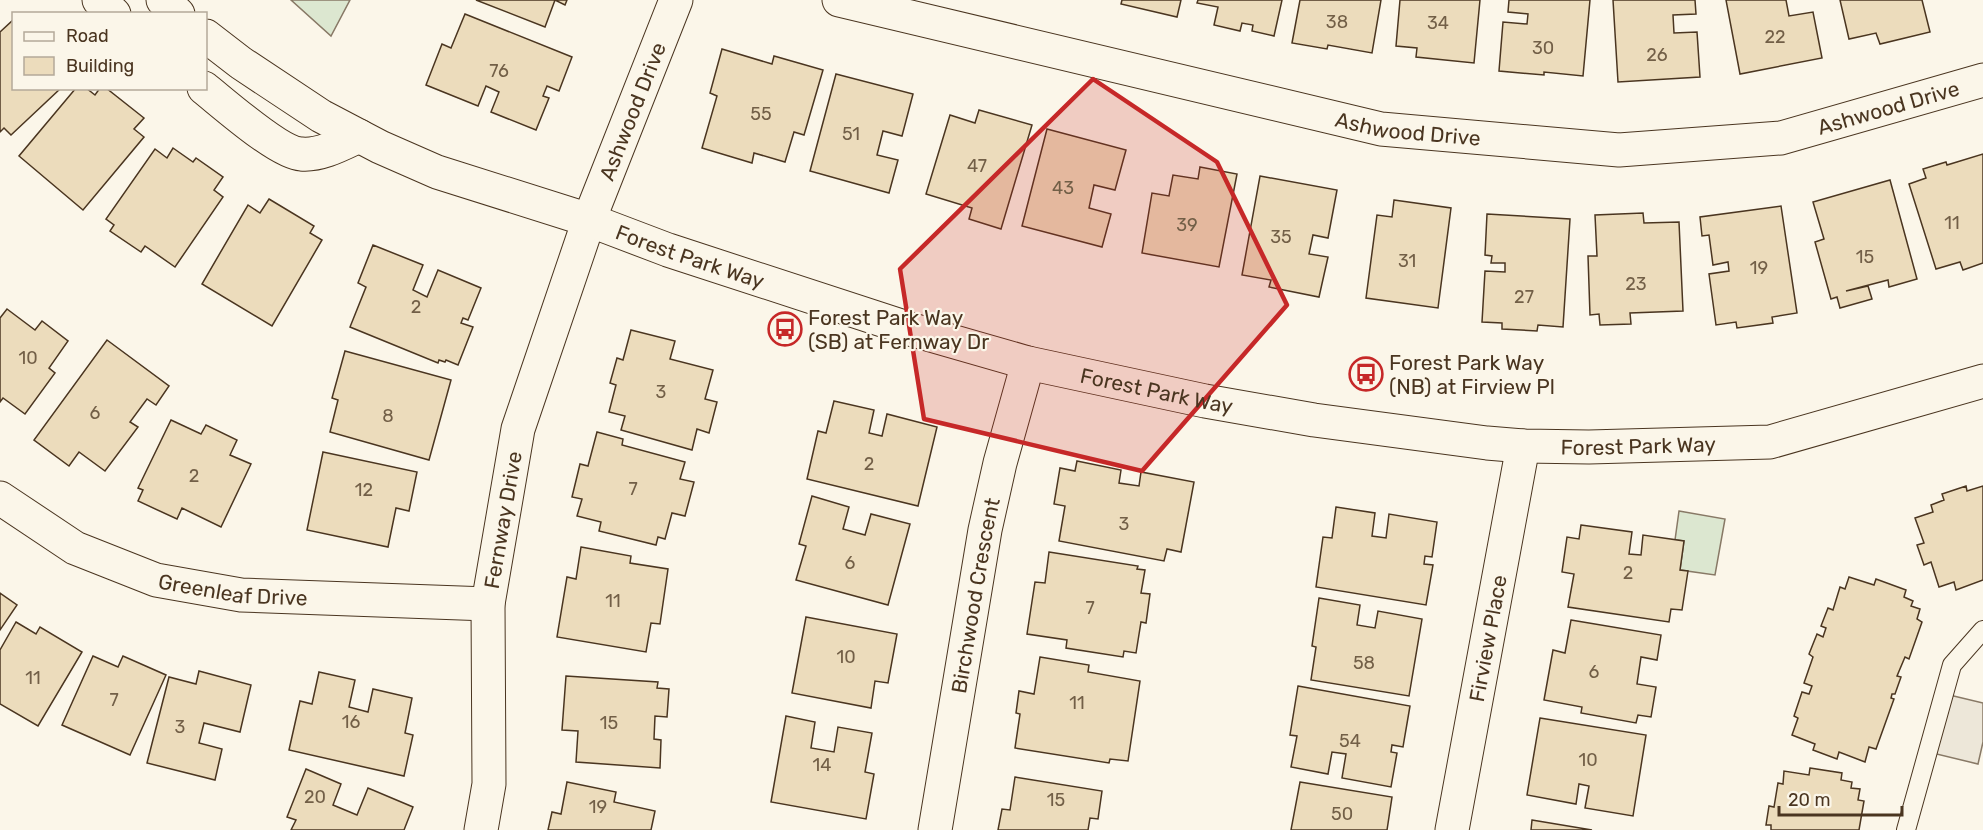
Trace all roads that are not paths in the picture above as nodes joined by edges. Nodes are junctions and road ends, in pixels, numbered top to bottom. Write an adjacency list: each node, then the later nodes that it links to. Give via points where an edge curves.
1 (99, 0): 5 (street)
2 (163, 0): 6 (street)
3 (676, 0): 11 (street, Ashwood Drive)
4 (838, 0): 8 (street, Ashwood Drive, via 1381,129 1619,150 1781,138)
5 (112, 12)
6 (176, 12)
7 (207, 37): 10 (street, Forest Park Way, via 293,98)
8 (1983, 80)
9 (207, 90): 10 (street, via 292,152 312,154)
10 (358, 136): 11 (street, Forest Park Way, via 437,172)
11 (589, 220): 12 (street, Forest Park Way, via 836,306); 16 (street, Fernway Drive, via 518,429)
12 (1028, 363): 14 (street, Forest Park Way, via 1262,411); 19 (street, Birchwood Crescent, via 985,530)
13 (1983, 381): 14 (street, Forest Park Way, via 1770,442)
14 (1523, 446): 20 (street, Firview Place)
15 (0, 498): 16 (street, Greenleaf Drive, via 75,548 156,580 241,595)
16 (488, 604): 18 (street, Fernway Drive, via 489,784)
17 (1983, 630): 21 (lane, via 1952,665)
18 (481, 830)
19 (935, 830)
20 (1452, 830)
21 (1906, 830)

